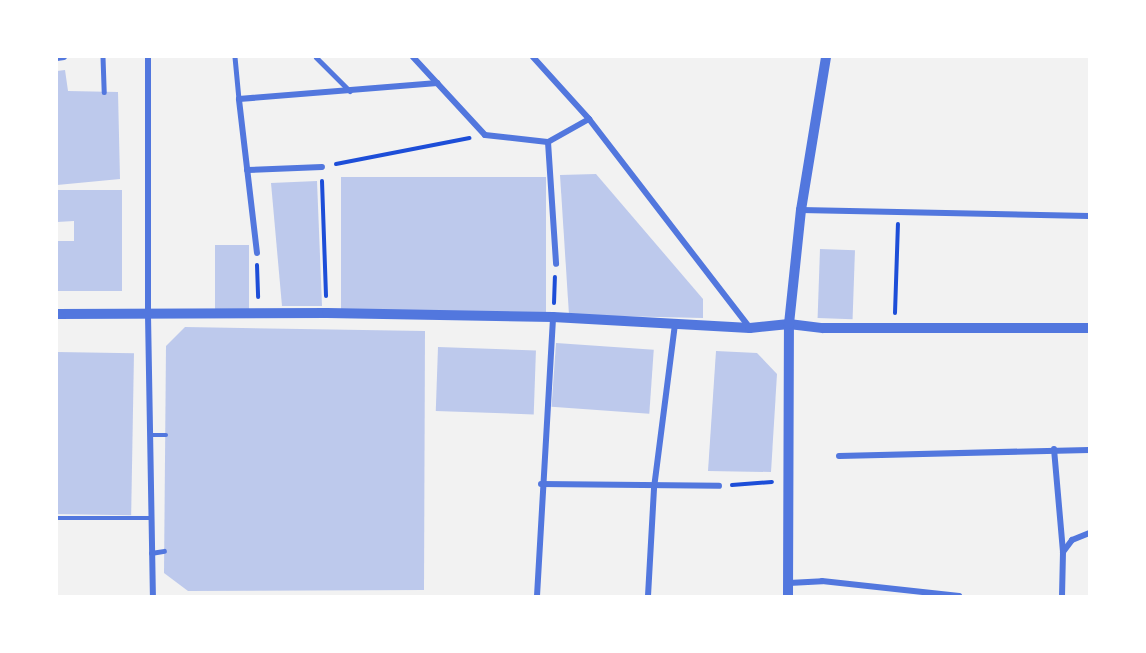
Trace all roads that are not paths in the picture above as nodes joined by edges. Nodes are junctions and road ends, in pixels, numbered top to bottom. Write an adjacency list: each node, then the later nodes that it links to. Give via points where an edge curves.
1 (64, 57): 9 (street)
2 (103, 57): 11 (lane)
3 (148, 57): 23 (street)
4 (235, 57): 13 (lane)
5 (316, 57): 12 (lane)
6 (413, 57): 10 (street)
7 (533, 57): 14 (street)
8 (826, 57): 18 (street)
9 (57, 58)
10 (437, 83): 12 (street); 15 (street, via 486,135)
11 (104, 92)
12 (351, 92): 13 (street)
13 (238, 99): 17 (street)
14 (589, 119): 15 (street); 27 (street)
15 (548, 142): 21 (street)
16 (322, 167): 17 (street)
17 (247, 170): 20 (street)
18 (801, 210): 19 (street); 26 (street)
19 (1089, 216)
20 (257, 253)
21 (556, 264)
22 (57, 314): 23 (street)
23 (148, 315): 24 (street); 29 (street)
24 (554, 317): 25 (street); 34 (street)
25 (675, 324): 27 (street); 36 (street)
26 (789, 324): 27 (street); 28 (street, via 823,328); 43 (street)
27 (750, 328)
28 (1089, 328)
29 (150, 435): 30 (lane); 38 (street)
30 (166, 435)
31 (1054, 449): 32 (street); 33 (street); 41 (street)
32 (1089, 450)
33 (839, 456)
34 (541, 484): 36 (street); 46 (street)
35 (719, 486): 36 (street)
36 (654, 488): 47 (street)
37 (57, 518): 38 (lane)
38 (150, 518): 42 (street)
39 (1089, 533): 41 (street, via 1072,540)
40 (164, 550): 42 (lane)
41 (1063, 552): 50 (street)
42 (151, 553): 45 (street)
43 (789, 583): 44 (street, via 822,581); 48 (street)
44 (904, 593): 49 (street)
45 (153, 596)
46 (537, 596)
47 (648, 596)
48 (788, 596)
49 (959, 596)
50 (1062, 596)

